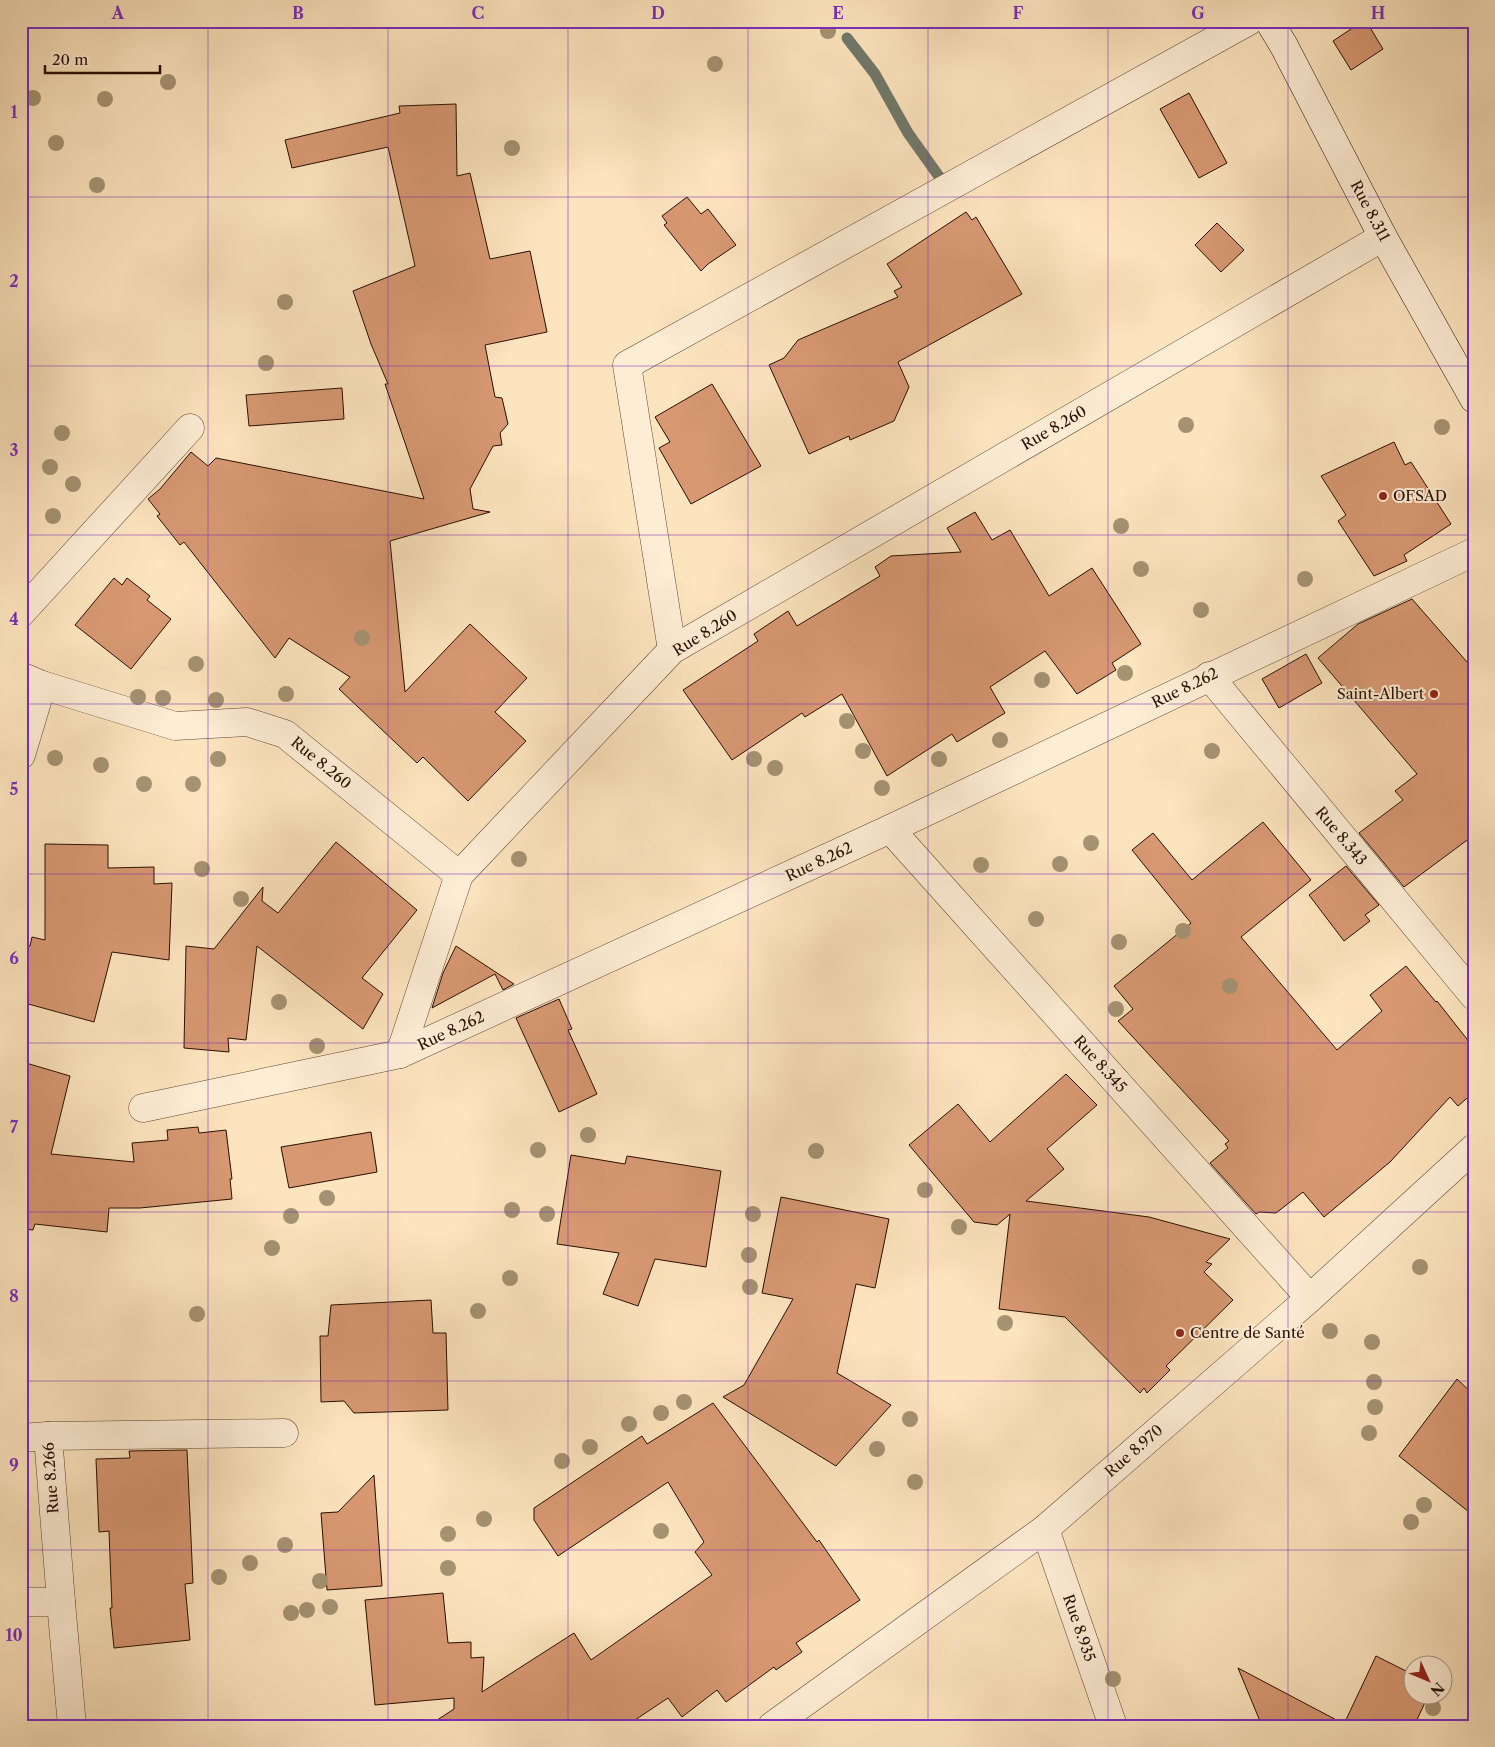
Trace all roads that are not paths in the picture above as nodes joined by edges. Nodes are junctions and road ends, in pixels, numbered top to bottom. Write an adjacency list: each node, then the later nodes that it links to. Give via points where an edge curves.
1 (1249, 21): 8 (street, via 627,365)
2 (1269, 21): 3 (street, Rue 8.311)
3 (1383, 237): 4 (street, Rue 8.311); 8 (street, Rue 8.260)
4 (1469, 383)
5 (190, 428): 7 (street)
6 (1474, 552): 9 (street, Rue 8.262)
7 (21, 613)
8 (672, 650): 13 (street, Rue 8.260)
9 (1209, 676): 12 (street, Rue 8.262); 14 (street, Rue 8.343)
10 (32, 680): 11 (street); 13 (street, Rue 8.260, via 175,726 247,722 285,734)
11 (21, 755)
12 (890, 829): 15 (street, Rue 8.262); 18 (street, Rue 8.345)
13 (459, 876): 15 (street)
14 (1474, 996)
15 (400, 1054): 16 (street, Rue 8.262)
16 (143, 1108)
17 (1474, 1148): 18 (street, Rue 8.970)
18 (1310, 1298): 21 (street, Rue 8.970)
19 (284, 1433): 20 (street, Rue 8.266)
20 (34, 1437): 23 (street, Rue 8.266)
21 (1044, 1529): 25 (street, Rue 8.970); 26 (street, Rue 8.935)
22 (21, 1602): 23 (street)
23 (61, 1602): 24 (street, Rue 8.266)
24 (72, 1726)
25 (772, 1726)
26 (1114, 1726)

